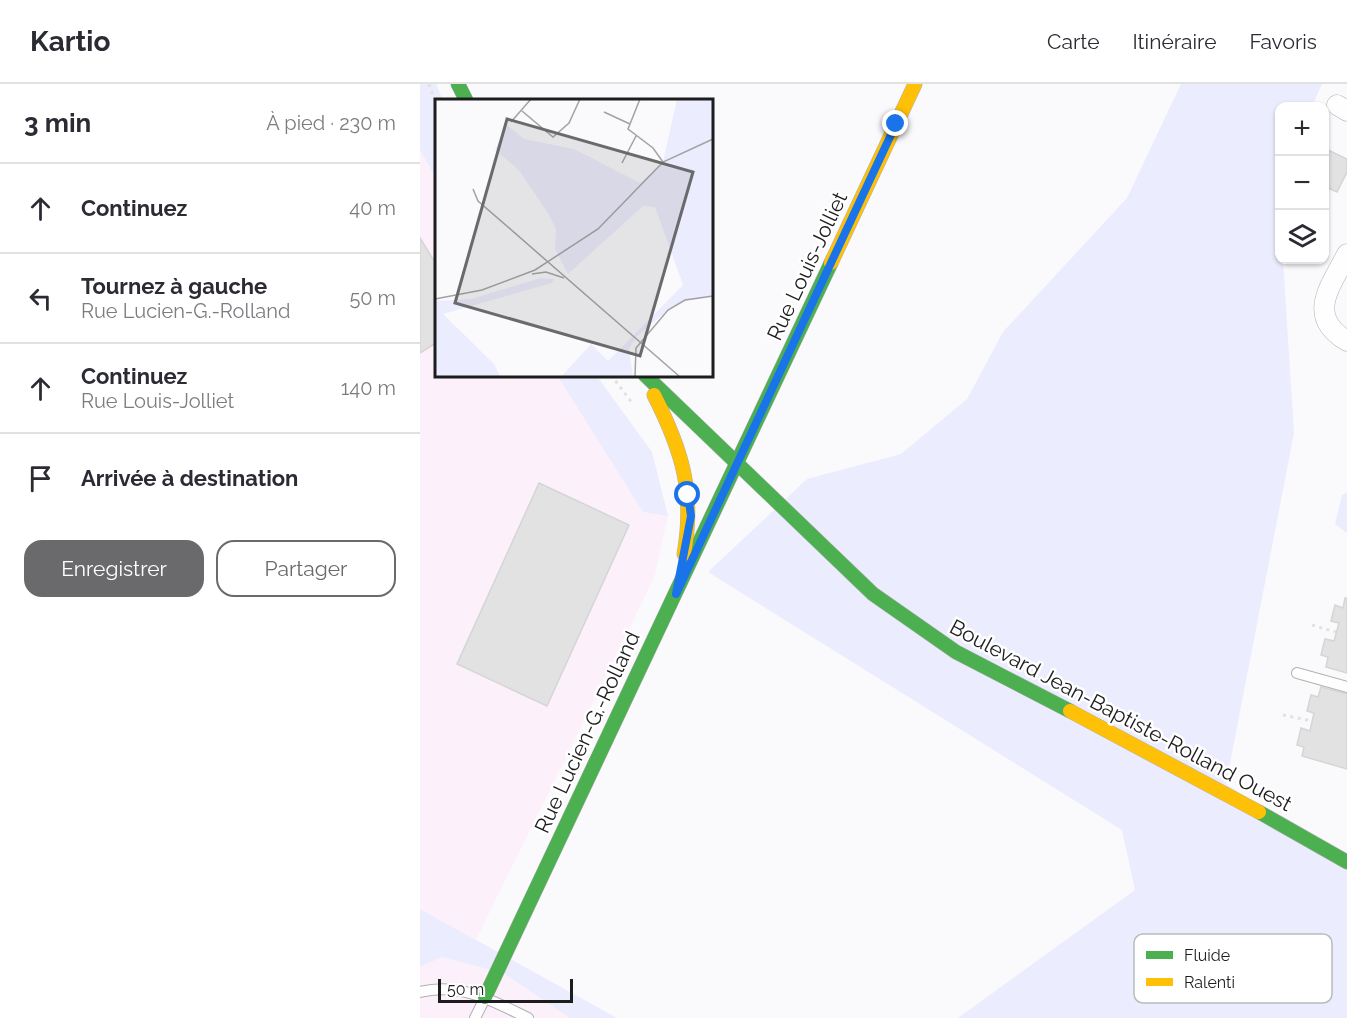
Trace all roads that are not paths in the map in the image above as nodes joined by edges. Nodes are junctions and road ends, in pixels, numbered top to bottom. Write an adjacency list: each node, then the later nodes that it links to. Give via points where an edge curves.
1 (458, 84): 3 (street)
2 (915, 84): 8 (street, Rue Louis-Jolliet)
3 (466, 99)
4 (1347, 254): 5 (street, via 1323,303 1335,334)
5 (1347, 341)
6 (645, 376): 9 (street, via 685,467 691,516)
7 (646, 376): 8 (street, Boulevard Jean-Baptiste-Rolland Ouest)
8 (737, 465): 9 (street, Rue Lucien-G.-Rolland); 12 (street, Boulevard Jean-Baptiste-Rolland Ouest, via 873,594 956,652 1183,769)
9 (676, 594): 14 (street, Rue Lucien-G.-Rolland)
10 (1297, 673): 11 (lane)
11 (1347, 687)
12 (1347, 862)
13 (420, 992): 14 (lane, via 455,988)
14 (485, 997): 15 (lane, Rue Lucien-G.-Rolland); 16 (lane)
15 (475, 1018)
16 (528, 1018)

